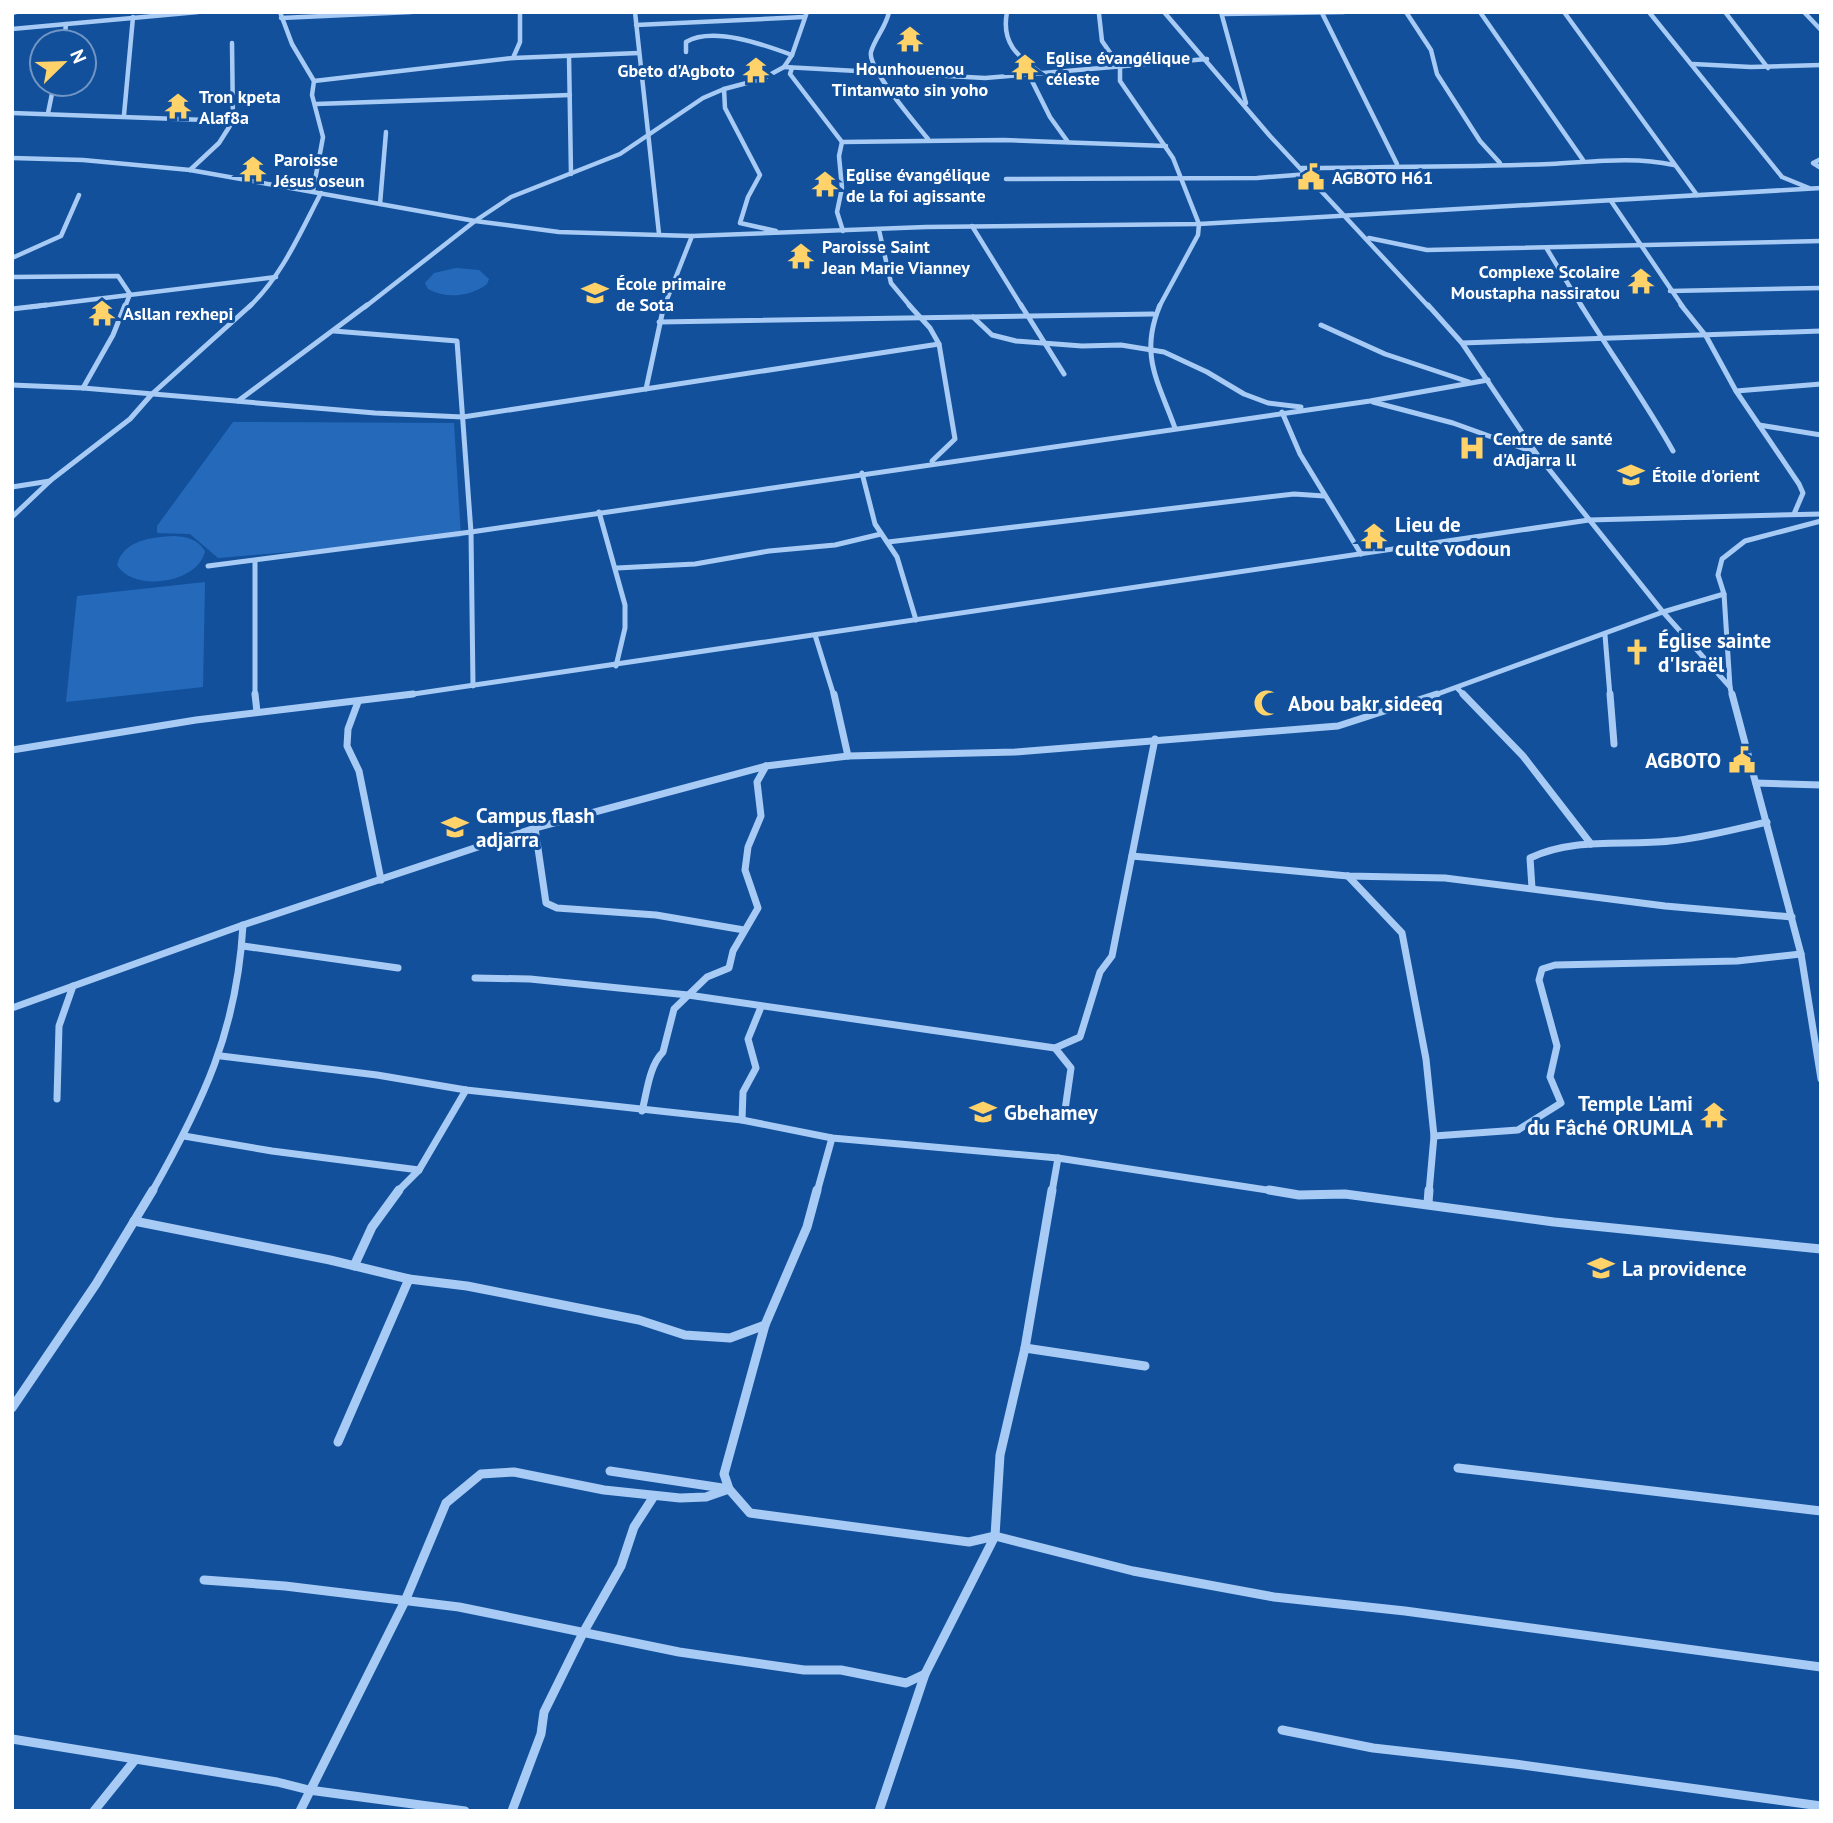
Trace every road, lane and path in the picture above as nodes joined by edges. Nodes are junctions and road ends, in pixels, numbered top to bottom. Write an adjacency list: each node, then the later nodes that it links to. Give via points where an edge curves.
1 (198, 12): 20 (street)
2 (411, 12): 18 (street)
3 (520, 12): 31 (street, via 519,51)
4 (635, 12): 22 (street)
5 (889, 12): 39 (street, via 871,52)
6 (1007, 12): 40 (street, via 1002,31 1005,41)
7 (1164, 12): 32 (street)
8 (1343, 12): 16 (street)
9 (1406, 12): 62 (street, via 1431,50 1437,74 1480,141)
10 (1480, 12): 61 (street, via 1551,121)
11 (1564, 12): 65 (street)
12 (1649, 12): 33 (street)
13 (1725, 12): 38 (street)
14 (1804, 12): 25 (street)
15 (1222, 13): 16 (street); 47 (street)
16 (1322, 13): 63 (street)
17 (806, 14): 22 (street); 29 (street)
18 (281, 15): 42 (street)
19 (1099, 15): 36 (street, via 1102,41)
20 (133, 18): 21 (street); 50 (street)
21 (66, 24): 23 (street); 24 (street)
22 (636, 25): 28 (street)
23 (66, 28)
24 (12, 29)
25 (1821, 30)
26 (232, 43): 51 (street)
27 (686, 52): 29 (street, via 686,42 691,39 730,37)
28 (639, 53): 30 (street); 53 (street)
29 (792, 55): 35 (street)
30 (569, 56): 31 (street); 44 (street)
31 (513, 58): 42 (street)
32 (1207, 59): 36 (street); 47 (street)
33 (1693, 64): 38 (street); 71 (street)
34 (1821, 65): 38 (street)
35 (784, 67): 37 (street); 43 (street, via 762,79)
36 (1120, 67): 40 (street); 57 (street, via 1120,81)
37 (792, 68): 39 (street); 55 (street, via 790,74)
38 (1768, 68)
39 (878, 73): 41 (street, via 971,78); 54 (street)
40 (1041, 74): 41 (street)
41 (1029, 75): 56 (street)
42 (314, 81): 46 (street)
43 (724, 89): 53 (street); 89 (street, via 726,111 760,175 740,223)
44 (570, 95): 46 (street); 69 (street)
45 (51, 98): 49 (street)
46 (316, 104): 76 (street, via 323,137)
47 (1246, 105): 66 (street)
48 (12, 113): 49 (street)
49 (48, 113): 50 (street)
50 (124, 115): 51 (street)
51 (233, 121): 68 (street, via 219,143)
52 (386, 132): 82 (street)
53 (648, 134): 69 (street, via 620,154); 90 (street)
54 (928, 139): 55 (street); 56 (street)
55 (842, 142): 88 (street, via 838,148 842,181 836,219)
56 (1068, 142): 57 (street)
57 (1166, 146): 73 (street)
58 (12, 158): 59 (street)
59 (20, 158): 64 (street); 68 (street)
60 (1821, 159): 67 (street, via 1813,163)
61 (1583, 160): 62 (street); 65 (street)
62 (1500, 163): 63 (street)
63 (1397, 164): 66 (street)
64 (12, 165)
65 (1674, 165): 80 (street)
66 (1302, 168): 70 (street)
67 (1821, 168)
68 (190, 170): 76 (street)
69 (571, 174): 84 (street, via 511,197)
70 (1309, 174): 73 (street); 83 (street)
71 (1782, 177): 75 (street); 77 (street)
72 (1006, 179): 73 (street)
73 (1181, 179): 85 (street)
74 (1821, 188): 75 (street)
75 (1811, 189): 77 (street)
76 (313, 191): 78 (street)
77 (1778, 191): 80 (street)
78 (321, 193): 82 (street); 98 (street)
79 (79, 195): 96 (street, via 61,236)
80 (1697, 195): 81 (street)
81 (1611, 201): 83 (street); 94 (street)
82 (380, 204): 84 (street)
83 (1349, 217): 85 (street); 92 (street)
84 (475, 221): 90 (street, via 559,232); 109 (street)
85 (1199, 224): 86 (street); 103 (street, via 1198,235)
86 (972, 226): 87 (street); 104 (street)
87 (879, 230): 88 (street); 106 (street, via 889,279)
88 (843, 231): 89 (street)
89 (783, 233): 91 (street)
90 (659, 234): 91 (street)
91 (692, 236): 107 (street)
92 (1368, 238): 95 (street, via 1427,250); 114 (street)
93 (1821, 241): 94 (street)
94 (1640, 245): 95 (street); 100 (street)
95 (1547, 249): 112 (street)
96 (12, 258)
97 (12, 277): 101 (street, via 118,276)
98 (276, 277): 101 (street); 125 (street)
99 (1821, 288): 100 (street)
100 (1670, 291): 111 (street)
101 (130, 295): 102 (street); 122 (street)
102 (12, 309)
103 (1153, 314): 104 (street); 116 (street)
104 (1028, 315): 105 (street); 113 (street)
105 (973, 317): 106 (street); 113 (street, via 992,335)
106 (925, 319): 107 (street); 115 (street)
107 (659, 323): 123 (street)
108 (1321, 325): 119 (street, via 1385,354)
109 (334, 331): 126 (street); 130 (street, via 457,341)
110 (1821, 331): 111 (street)
111 (1706, 336): 112 (street); 124 (street)
112 (1601, 338): 114 (street); 134 (street)
113 (1046, 342): 116 (street); 117 (street)
114 (1462, 343): 118 (street)
115 (939, 344): 123 (street); 136 (street, via 954,439)
116 (1148, 348): 128 (street, via 1178,357 1268,403); 132 (street)
117 (1064, 374)
118 (1488, 380): 119 (street); 135 (street)
119 (1473, 383): 127 (street)
120 (1821, 384): 124 (street)
121 (12, 385): 122 (street)
122 (83, 387): 125 (street)
123 (646, 389): 130 (street)
124 (1736, 391): 131 (street)
125 (152, 394): 126 (street); 138 (street, via 130,419)
126 (238, 401): 130 (street)
127 (1370, 401): 128 (street); 135 (street, via 1453,423)
128 (1314, 408): 129 (street)
129 (1282, 412): 132 (street); 140 (street)
130 (463, 417): 147 (street)
131 (1759, 425): 133 (street); 142 (street, via 1802,489)
132 (1175, 428): 136 (street)
133 (1821, 435)
134 (1673, 451)
135 (1536, 453): 145 (street)
136 (930, 463): 137 (street)
137 (862, 473): 141 (street); 148 (street)
138 (51, 480): 139 (street); 144 (street)
139 (12, 487)
140 (1324, 496): 149 (street, via 1294,494); 150 (street)
141 (599, 512): 147 (street); 153 (street)
142 (1794, 514): 143 (street); 145 (street)
143 (1821, 514)
144 (12, 517)
145 (1589, 520): 150 (street); 155 (street)
146 (1821, 521): 154 (street, via 1763,535 1731,550 1722,559 1718,575)
147 (471, 532): 151 (street); 160 (street)
148 (881, 534): 149 (street); 153 (street, via 835,545 695,564)
149 (888, 542): 156 (street)
150 (1361, 554): 156 (street)
151 (255, 561): 152 (street); 164 (street, via 253,680)
152 (208, 566)
153 (617, 568): 159 (street, via 625,628)
154 (1724, 594): 155 (street); 161 (street)
155 (1663, 612): 158 (street); 161 (street)
156 (916, 620): 157 (street)
157 (815, 635): 159 (street); 168 (street)
158 (1605, 635): 162 (street); 166 (street)
159 (616, 666): 160 (street)
160 (473, 686): 163 (street)
161 (1730, 687): 170 (street)
162 (1457, 688): 165 (street, via 1338,726); 174 (street, via 1523,756)
163 (358, 702): 164 (street); 177 (street, via 347,746 359,771)
164 (257, 712): 167 (street)
165 (1155, 739): 168 (street, via 1015,752); 175 (street)
166 (1614, 744)
167 (12, 750)
168 (848, 756): 169 (street)
169 (766, 766): 173 (street); 181 (street, via 757,782 761,816 748,847 745,870 758,908)
170 (1756, 783): 171 (street); 172 (street)
171 (1821, 785)
172 (1767, 822): 174 (street, via 1673,841); 179 (street)
173 (535, 828): 177 (street); 181 (street, via 546,903)
174 (1591, 844): 178 (street, via 1539,852 1530,858)
175 (1132, 856): 176 (street); 190 (street, via 1112,956 1100,972 1080,1037)
176 (1348, 876): 178 (street, via 1445,878); 199 (street, via 1402,933 1426,1059)
177 (382, 880): 180 (street)
178 (1532, 888): 179 (street)
179 (1792, 917): 183 (street)
180 (243, 925): 182 (street); 186 (street)
181 (744, 930): 187 (street, via 729,968 707,977)
182 (243, 946): 184 (street); 191 (street)
183 (1801, 954): 192 (street); 199 (street, via 1542,969 1539,980 1557,1046 1550,1077 1561,1103 1518,1130)
184 (398, 968)
185 (475, 978): 187 (street)
186 (74, 985): 189 (street); 194 (street, via 57,1030)
187 (688, 995): 188 (street); 196 (street, via 674,1009)
188 (761, 1007): 190 (street); 197 (street, via 748,1039 756,1068 743,1092)
189 (12, 1008)
190 (1055, 1048): 195 (street, via 1071,1068)
191 (221, 1056): 193 (street); 198 (street)
192 (1821, 1079)
193 (466, 1090): 196 (street); 202 (street)
194 (57, 1099)
195 (1065, 1110)
196 (642, 1111): 197 (street)
197 (742, 1120): 200 (street)
198 (184, 1136): 202 (street); 204 (street)
199 (1434, 1136): 203 (street)
200 (832, 1138): 201 (street); 208 (street, via 807,1227)
201 (1058, 1158): 203 (street, via 1298,1195 1345,1194); 209 (street)
202 (419, 1170): 206 (street, via 372,1227)
203 (1428, 1203): 205 (street, via 1554,1222)
204 (134, 1221): 206 (street); 211 (street)
205 (1821, 1249)
206 (354, 1266): 207 (street)
207 (409, 1279): 208 (street, via 639,1320 685,1335 730,1338); 212 (street)
208 (765, 1325): 215 (street, via 724,1474)
209 (1024, 1348): 210 (street); 218 (street, via 999,1455)
210 (1146, 1366)
211 (12, 1408)
212 (338, 1442)
213 (1458, 1468): 217 (street)
214 (610, 1471): 215 (street)
215 (729, 1489): 216 (street, via 706,1497); 218 (street, via 750,1513 969,1542)
216 (654, 1496): 220 (street, via 514,1472 481,1474 446,1503); 221 (street)
217 (1821, 1510)
218 (995, 1536): 222 (street, via 1133,1571 1274,1597); 223 (street)
219 (204, 1580): 220 (street)
220 (405, 1601): 221 (street, via 459,1607); 227 (street)
221 (583, 1633): 223 (street, via 679,1652 804,1670 841,1670 906,1683); 232 (street, via 544,1712 541,1734)
222 (1821, 1667)
223 (925, 1674): 233 (street)
224 (1282, 1730): 228 (street, via 1373,1748)
225 (12, 1739): 226 (street)
226 (135, 1760): 227 (street); 229 (street)
227 (309, 1790): 230 (street); 231 (street)
228 (1821, 1807)
229 (94, 1811)
230 (300, 1811)
231 (465, 1811)
232 (512, 1811)
233 (878, 1811)

